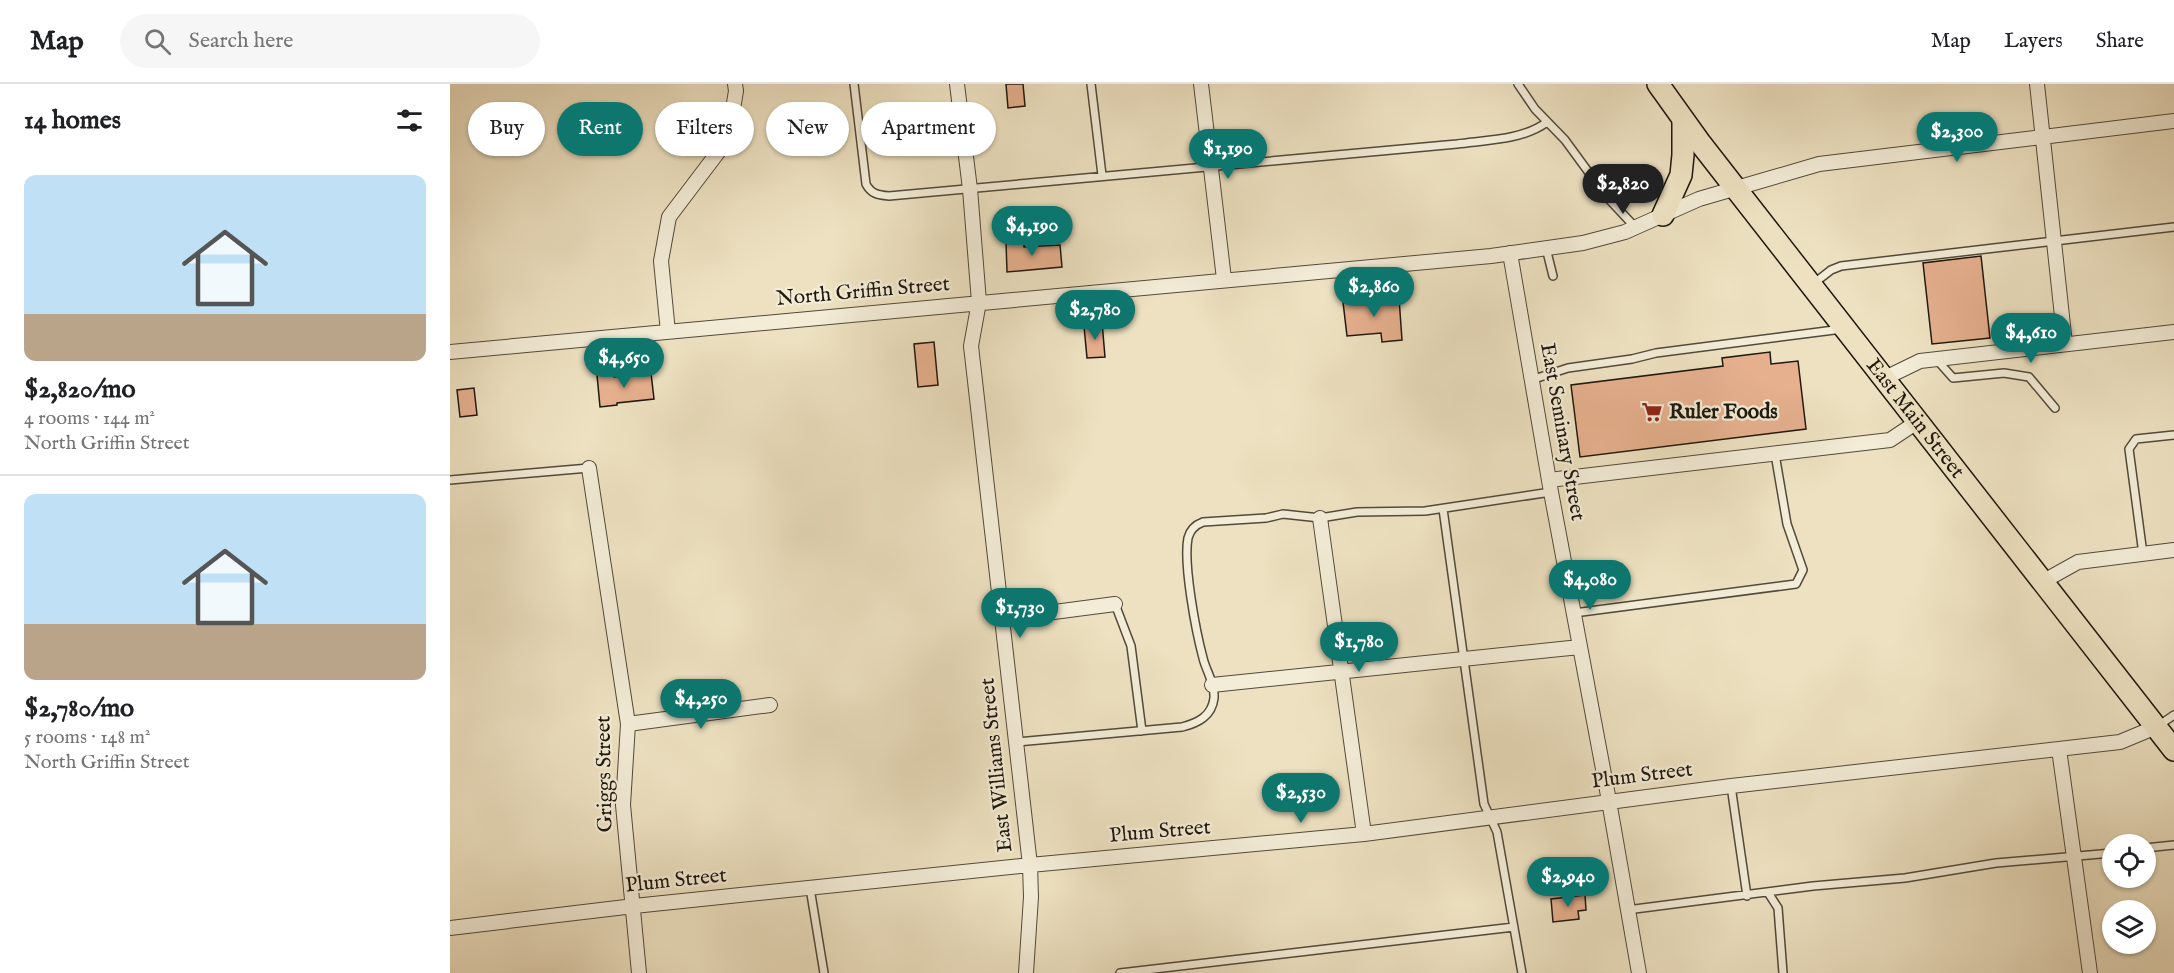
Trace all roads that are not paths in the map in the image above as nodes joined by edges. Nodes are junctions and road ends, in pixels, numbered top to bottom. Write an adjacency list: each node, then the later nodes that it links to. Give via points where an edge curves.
1 (735, 84): 28 (street, via 728,139 669,217 661,261)
2 (854, 84): 15 (lane, via 869,191 889,196)
3 (957, 84): 15 (street, East Williams Street)
4 (1091, 84): 14 (lane)
5 (1201, 84): 13 (street)
6 (1518, 84): 11 (lane)
7 (1658, 84): 9 (main road, East Main Street)
8 (2037, 84): 12 (street)
9 (1683, 120): 16 (main road, East Main Street); 17 (main road, via 1681,175)
10 (2174, 121): 12 (street, North Griffin Street)
11 (1547, 122): 13 (lane, via 1536,130 1510,137 1457,144); 18 (lane, via 1620,214)
12 (2044, 136): 16 (street, North Griffin Street, via 1819,164); 20 (street)
13 (1210, 165): 14 (lane); 24 (street)
14 (1102, 175): 15 (lane)
15 (970, 189): 26 (street, East Williams Street)
16 (1737, 189): 17 (street, North Griffin Street); 25 (main road, East Main Street)
17 (1663, 214): 18 (street, North Griffin Street)
18 (1635, 227): 21 (street, North Griffin Street, via 1583,243)
19 (2174, 227): 20 (lane)
20 (2054, 241): 25 (lane, via 1841,266); 30 (street)
21 (1546, 248): 22 (street, North Griffin Street); 23 (lane)
22 (1510, 253): 24 (street, North Griffin Street); 34 (street, East Seminary Street)
23 (1553, 276)
24 (1224, 279): 26 (street, North Griffin Street)
25 (1811, 285): 27 (main road, East Main Street)
26 (979, 302): 28 (street, North Griffin Street); 49 (street, East Williams Street, via 971,345)
27 (1844, 328): 33 (main road, East Main Street); 34 (lane, via 1656,353 1568,368)
28 (668, 332): 31 (street, North Griffin Street)
29 (2174, 332): 30 (street)
30 (2065, 344): 32 (street)
31 (450, 352)
32 (1937, 359): 33 (street, via 1920,361); 35 (lane, via 1953,378 2004,373 2029,377)
33 (1884, 379): 36 (main road, East Main Street)
34 (1531, 380): 41 (street, East Seminary Street)
35 (2055, 408)
36 (1917, 422): 38 (street, via 1890,440); 46 (main road, East Main Street)
37 (2174, 435): 45 (lane, via 2136,439 2129,449)
38 (1776, 454): 41 (street); 48 (lane, via 1787,524 1803,570 1796,584)
39 (589, 468): 40 (lane); 56 (street, Griggs Street)
40 (450, 480)
41 (1550, 486): 42 (lane); 48 (street, East Seminary Street)
42 (1443, 509): 43 (lane, via 1357,512); 51 (lane)
43 (1320, 518): 52 (street); 53 (lane, via 1283,514 1203,522 1191,531 1188,558 1195,617)
44 (2174, 550): 45 (street)
45 (2143, 554): 46 (street, via 2078,562)
46 (2042, 582): 57 (main road, East Main Street)
47 (1115, 604): 49 (street); 58 (lane, via 1131,646)
48 (1574, 613): 50 (street, East Seminary Street)
49 (1001, 619): 59 (street, East Williams Street)
50 (1580, 647): 51 (street); 63 (street, East Seminary Street)
51 (1464, 659): 52 (street); 64 (lane, via 1484,804)
52 (1343, 672): 53 (street); 65 (street)
53 (1212, 685): 58 (lane, via 1214,697 1204,718 1182,727)
54 (770, 705): 56 (street)
55 (2174, 715): 57 (lane)
56 (628, 724): 74 (street, Griggs Street, via 623,805)
57 (2156, 728): 60 (street, Plum Street, via 2120,742); 61 (main road, East Main Street)
58 (1142, 730): 59 (lane)
59 (1017, 742): 70 (street, East Williams Street)
60 (2059, 749): 62 (street, Plum Street); 69 (street)
61 (2174, 750)
62 (1731, 786): 63 (street, Plum Street); 73 (lane)
63 (1609, 801): 64 (street, Plum Street); 75 (street, East Seminary Street)
64 (1490, 817): 65 (street, Plum Street); 76 (lane, via 1497,831)
65 (1364, 834): 70 (street, Plum Street)
66 (2174, 845): 67 (lane)
67 (2156, 847)
68 (2102, 854): 69 (lane)
69 (2075, 857): 72 (lane, via 1996,863); 85 (street)
70 (1030, 865): 71 (street, Plum Street); 80 (street, East Williams Street)
71 (810, 888): 74 (street, Plum Street); 79 (lane)
72 (1769, 894): 73 (lane); 84 (lane, via 1778,908)
73 (1747, 896): 75 (lane)
74 (634, 906): 77 (street, Plum Street); 78 (street, Griggs Street)
75 (1627, 910): 83 (street, East Seminary Street)
76 (1514, 927): 81 (lane); 82 (lane)
77 (450, 928)
78 (639, 973)
79 (824, 973)
80 (1026, 973)
81 (1120, 973)
82 (1522, 973)
83 (1639, 973)
84 (1783, 973)
85 (2090, 973)

